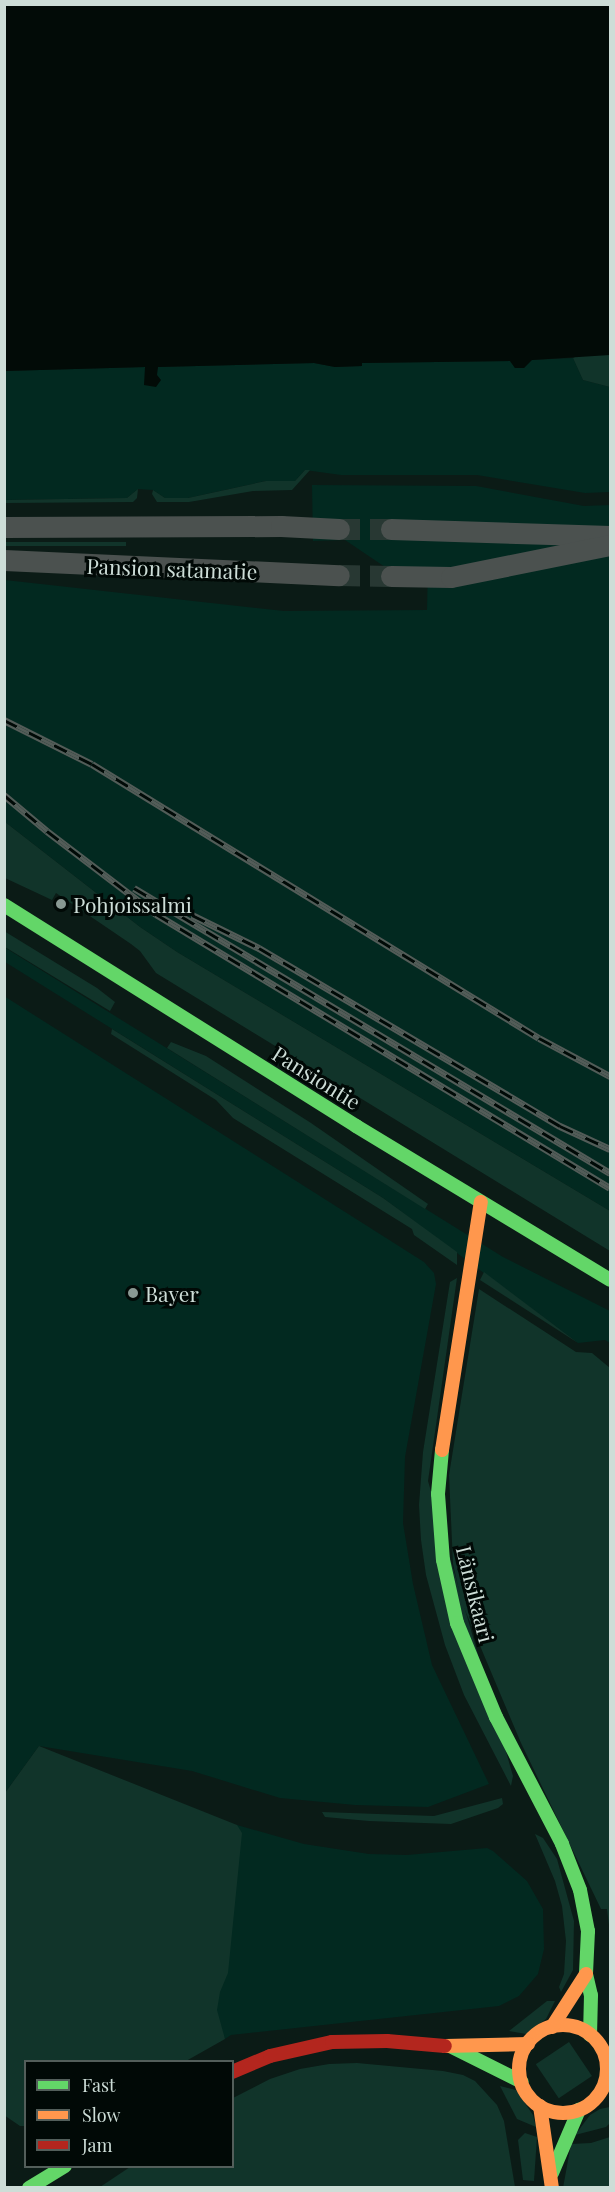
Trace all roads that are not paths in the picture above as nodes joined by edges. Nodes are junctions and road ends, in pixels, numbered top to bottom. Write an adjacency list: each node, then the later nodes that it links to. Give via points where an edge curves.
1 (4, 527): 2 (street, Pansion satamatie)
2 (339, 529)
3 (391, 529): 4 (street)
4 (610, 536)
5 (610, 545): 8 (street, via 451,577)
6 (4, 560): 7 (street, Pansion satamatie)
7 (339, 575)
8 (391, 576)
9 (4, 905): 10 (street, Pansiontie)
10 (481, 1202): 11 (street, Pansiontie); 12 (street, Länsikaari, via 441,1456 438,1494 442,1560 457,1623 475,1670 573,1868 588,1931)
11 (610, 1280)
12 (586, 1974): 13 (street); 14 (street, Länsikaari, via 591,1995)
13 (552, 2027): 14 (street, via 576,2027); 15 (street)
14 (591, 2035): 17 (street)
15 (528, 2044): 16 (street); 19 (street, via 520,2063)
16 (450, 2046): 18 (street, via 332,2042 270,2056); 19 (street)
17 (608, 2061): 20 (street, via 606,2080)
18 (234, 2071)
19 (522, 2082): 22 (street)
20 (596, 2098): 21 (street); 23 (street)
21 (610, 2099)
22 (540, 2106): 23 (street, via 561,2113); 25 (street)
23 (579, 2110): 25 (street)
24 (61, 2168): 26 (street)
25 (552, 2173): 27 (street)
26 (28, 2187)
27 (552, 2187)

